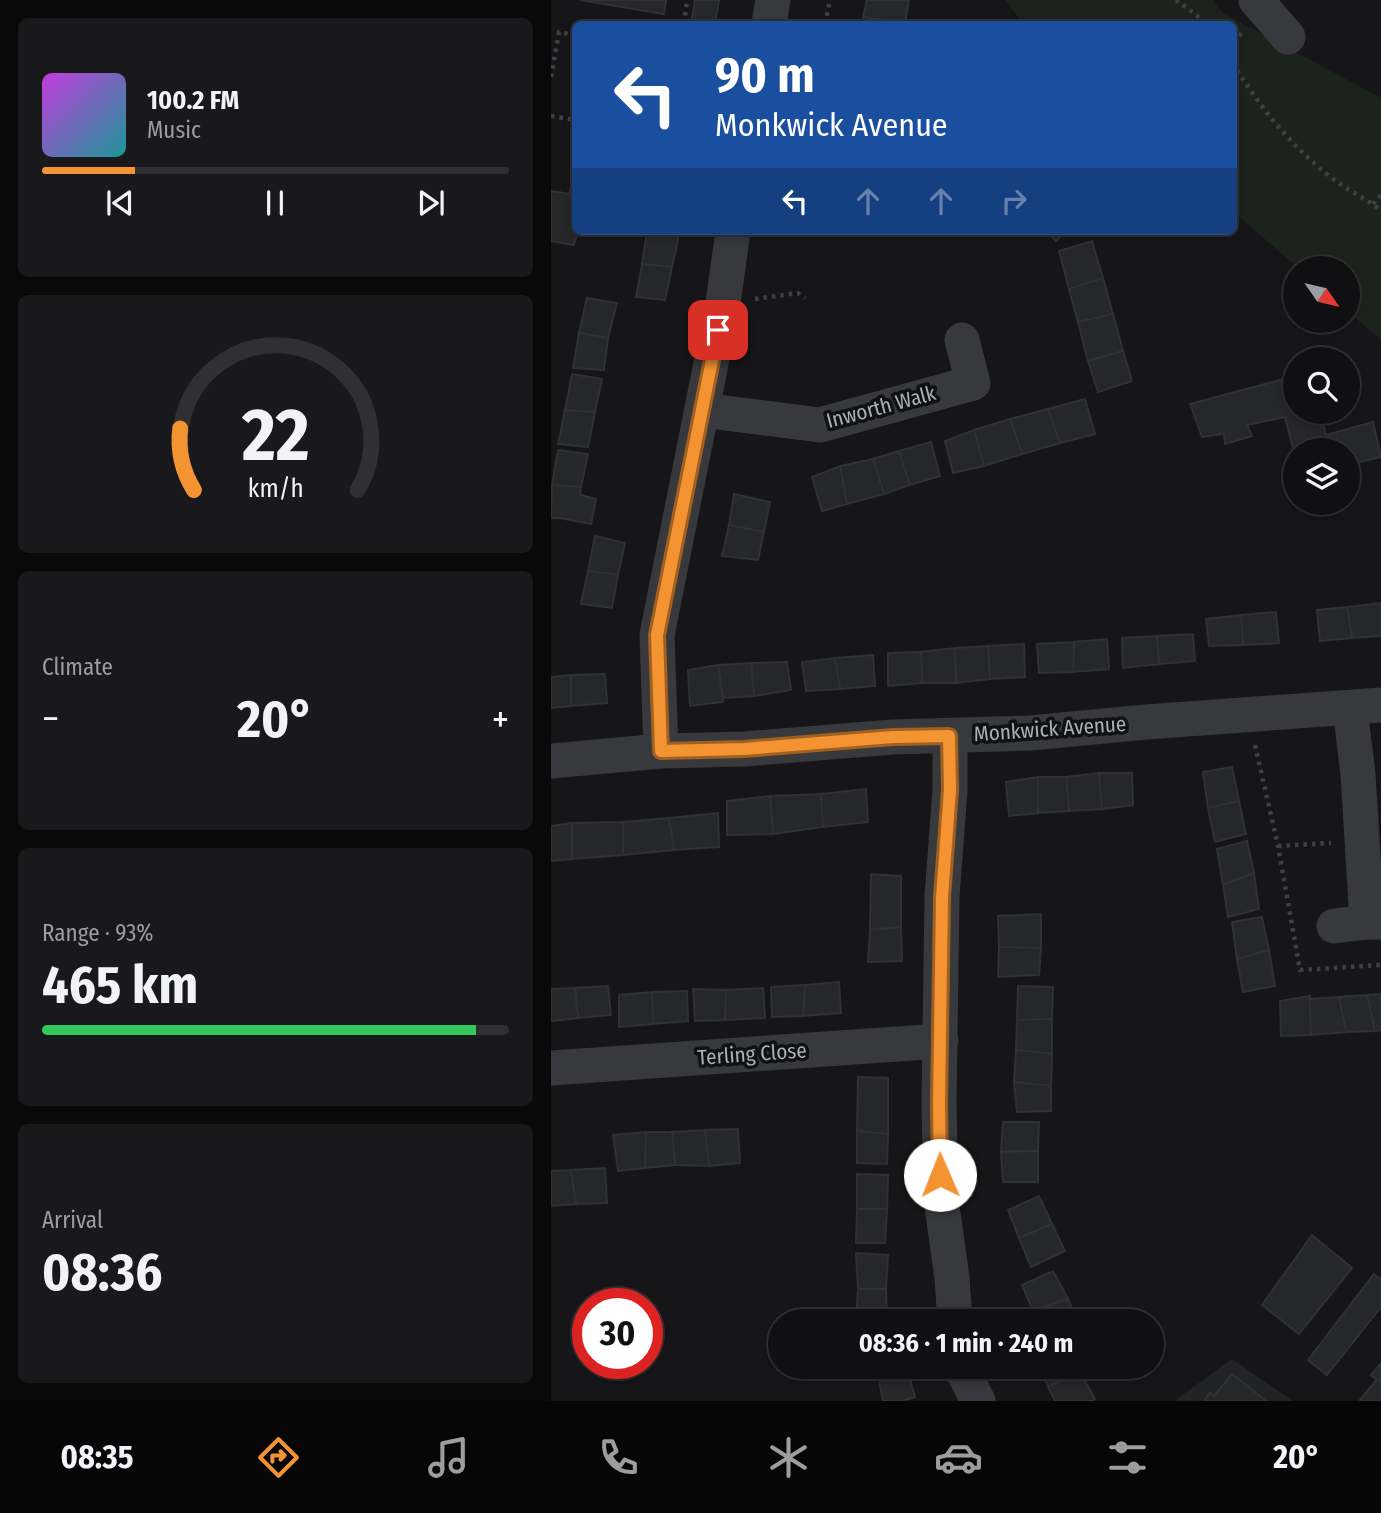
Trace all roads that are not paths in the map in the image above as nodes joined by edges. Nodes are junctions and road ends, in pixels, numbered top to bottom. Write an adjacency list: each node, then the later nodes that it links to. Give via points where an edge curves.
1 (773, 0): 3 (street)
2 (1256, 0): 4 (street)
3 (770, 21)
4 (1288, 37)
5 (732, 235): 7 (street)
6 (962, 340): 7 (street, Inworth Walk, via 973,383 820,425)
7 (702, 410): 10 (street, via 657,635)
8 (1365, 706): 9 (street, Monkwick Avenue); 12 (street, via 1358,774)
9 (949, 736): 10 (street, Monkwick Avenue); 13 (street)
10 (661, 751): 11 (street, Monkwick Avenue)
11 (551, 761)
12 (1360, 923)
13 (941, 1041): 14 (street, Terling Close); 15 (street, via 941,1199)
14 (561, 1075)
15 (954, 1309)
16 (967, 1379): 17 (street)
17 (978, 1401)

